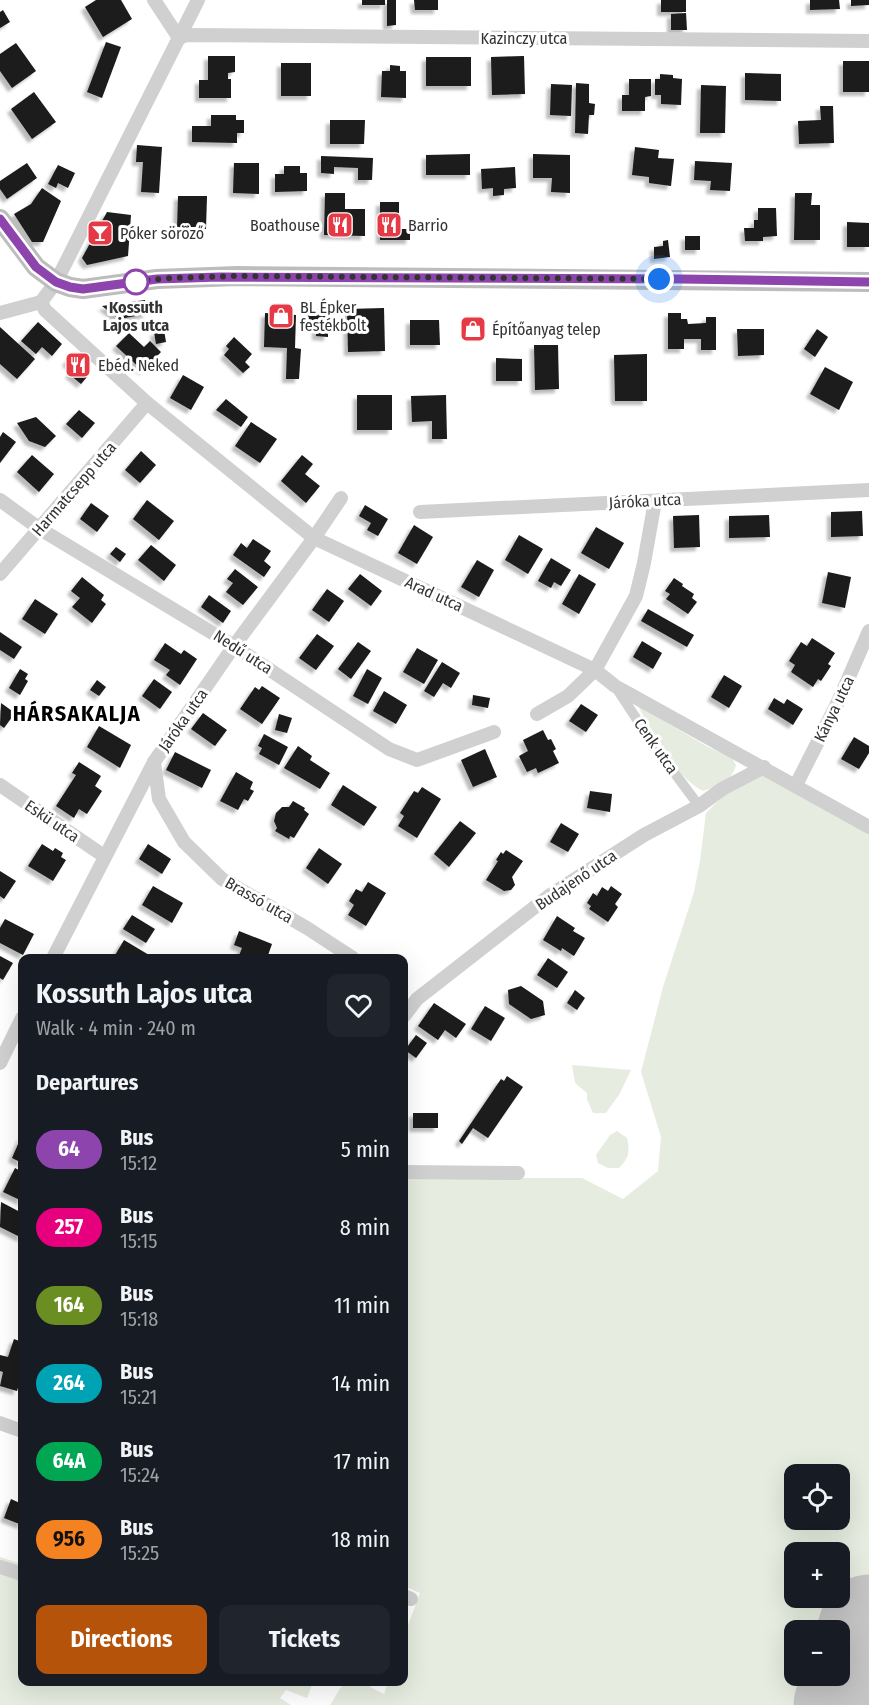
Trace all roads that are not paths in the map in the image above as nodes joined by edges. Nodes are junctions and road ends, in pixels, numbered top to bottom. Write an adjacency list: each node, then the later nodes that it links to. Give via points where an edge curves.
1 (154, 0): 3 (street)
2 (198, 0): 3 (street)
3 (179, 38): 4 (street, Kazinczy utca, via 186,35); 6 (street)
4 (869, 41)
5 (0, 219): 6 (main road, via 36,267)
6 (56, 282): 7 (main road, via 83,289 157,279 216,277); 8 (street)
7 (869, 282)
8 (41, 302): 9 (street); 10 (street, Arad utca, via 45,310)
9 (0, 313)
10 (147, 403): 16 (street, Harmatcsepp utca); 17 (street, Arad utca)
11 (869, 490): 14 (street, Járóka utca)
12 (341, 498): 17 (street, Járóka utca)
13 (0, 500): 16 (street, Nedű utca)
14 (655, 501): 15 (street, Járóka utca); 21 (street, via 636,596)
15 (420, 512)
16 (40, 529): 18 (street, Harmatcsepp utca); 20 (street, Nedű utca)
17 (314, 538): 20 (street, Járóka utca); 21 (street, Arad utca)
18 (0, 574)
19 (869, 631): 28 (street, Kánya utca)
20 (234, 646): 24 (street, Nedű utca, via 389,749 417,760); 25 (street, Járóka utca)
21 (595, 670): 22 (street, Arad utca); 23 (street, via 568,696)
22 (615, 686): 26 (street, Arad utca); 29 (street, Cenk utca)
23 (537, 714)
24 (494, 732)
25 (154, 762): 31 (street, Járóka utca); 33 (street, Brassó utca, via 159,799 184,842 222,879)
26 (764, 767): 28 (street, Arad utca); 29 (street, Budajenő utca)
27 (0, 785): 31 (street, Eskü utca)
28 (796, 785): 30 (street, Arad utca)
29 (699, 806): 34 (street, Budajenő utca, via 644,835 549,896 417,999)
30 (869, 827)
31 (104, 856): 32 (street, Járóka utca)
32 (55, 954)
33 (347, 954)
34 (408, 1011)
35 (18, 1026): 36 (street)
36 (0, 1063)
37 (408, 1172): 38 (street)
38 (518, 1173)
39 (0, 1424): 40 (street)
40 (18, 1430)
41 (0, 1567): 42 (street)
42 (18, 1573)

